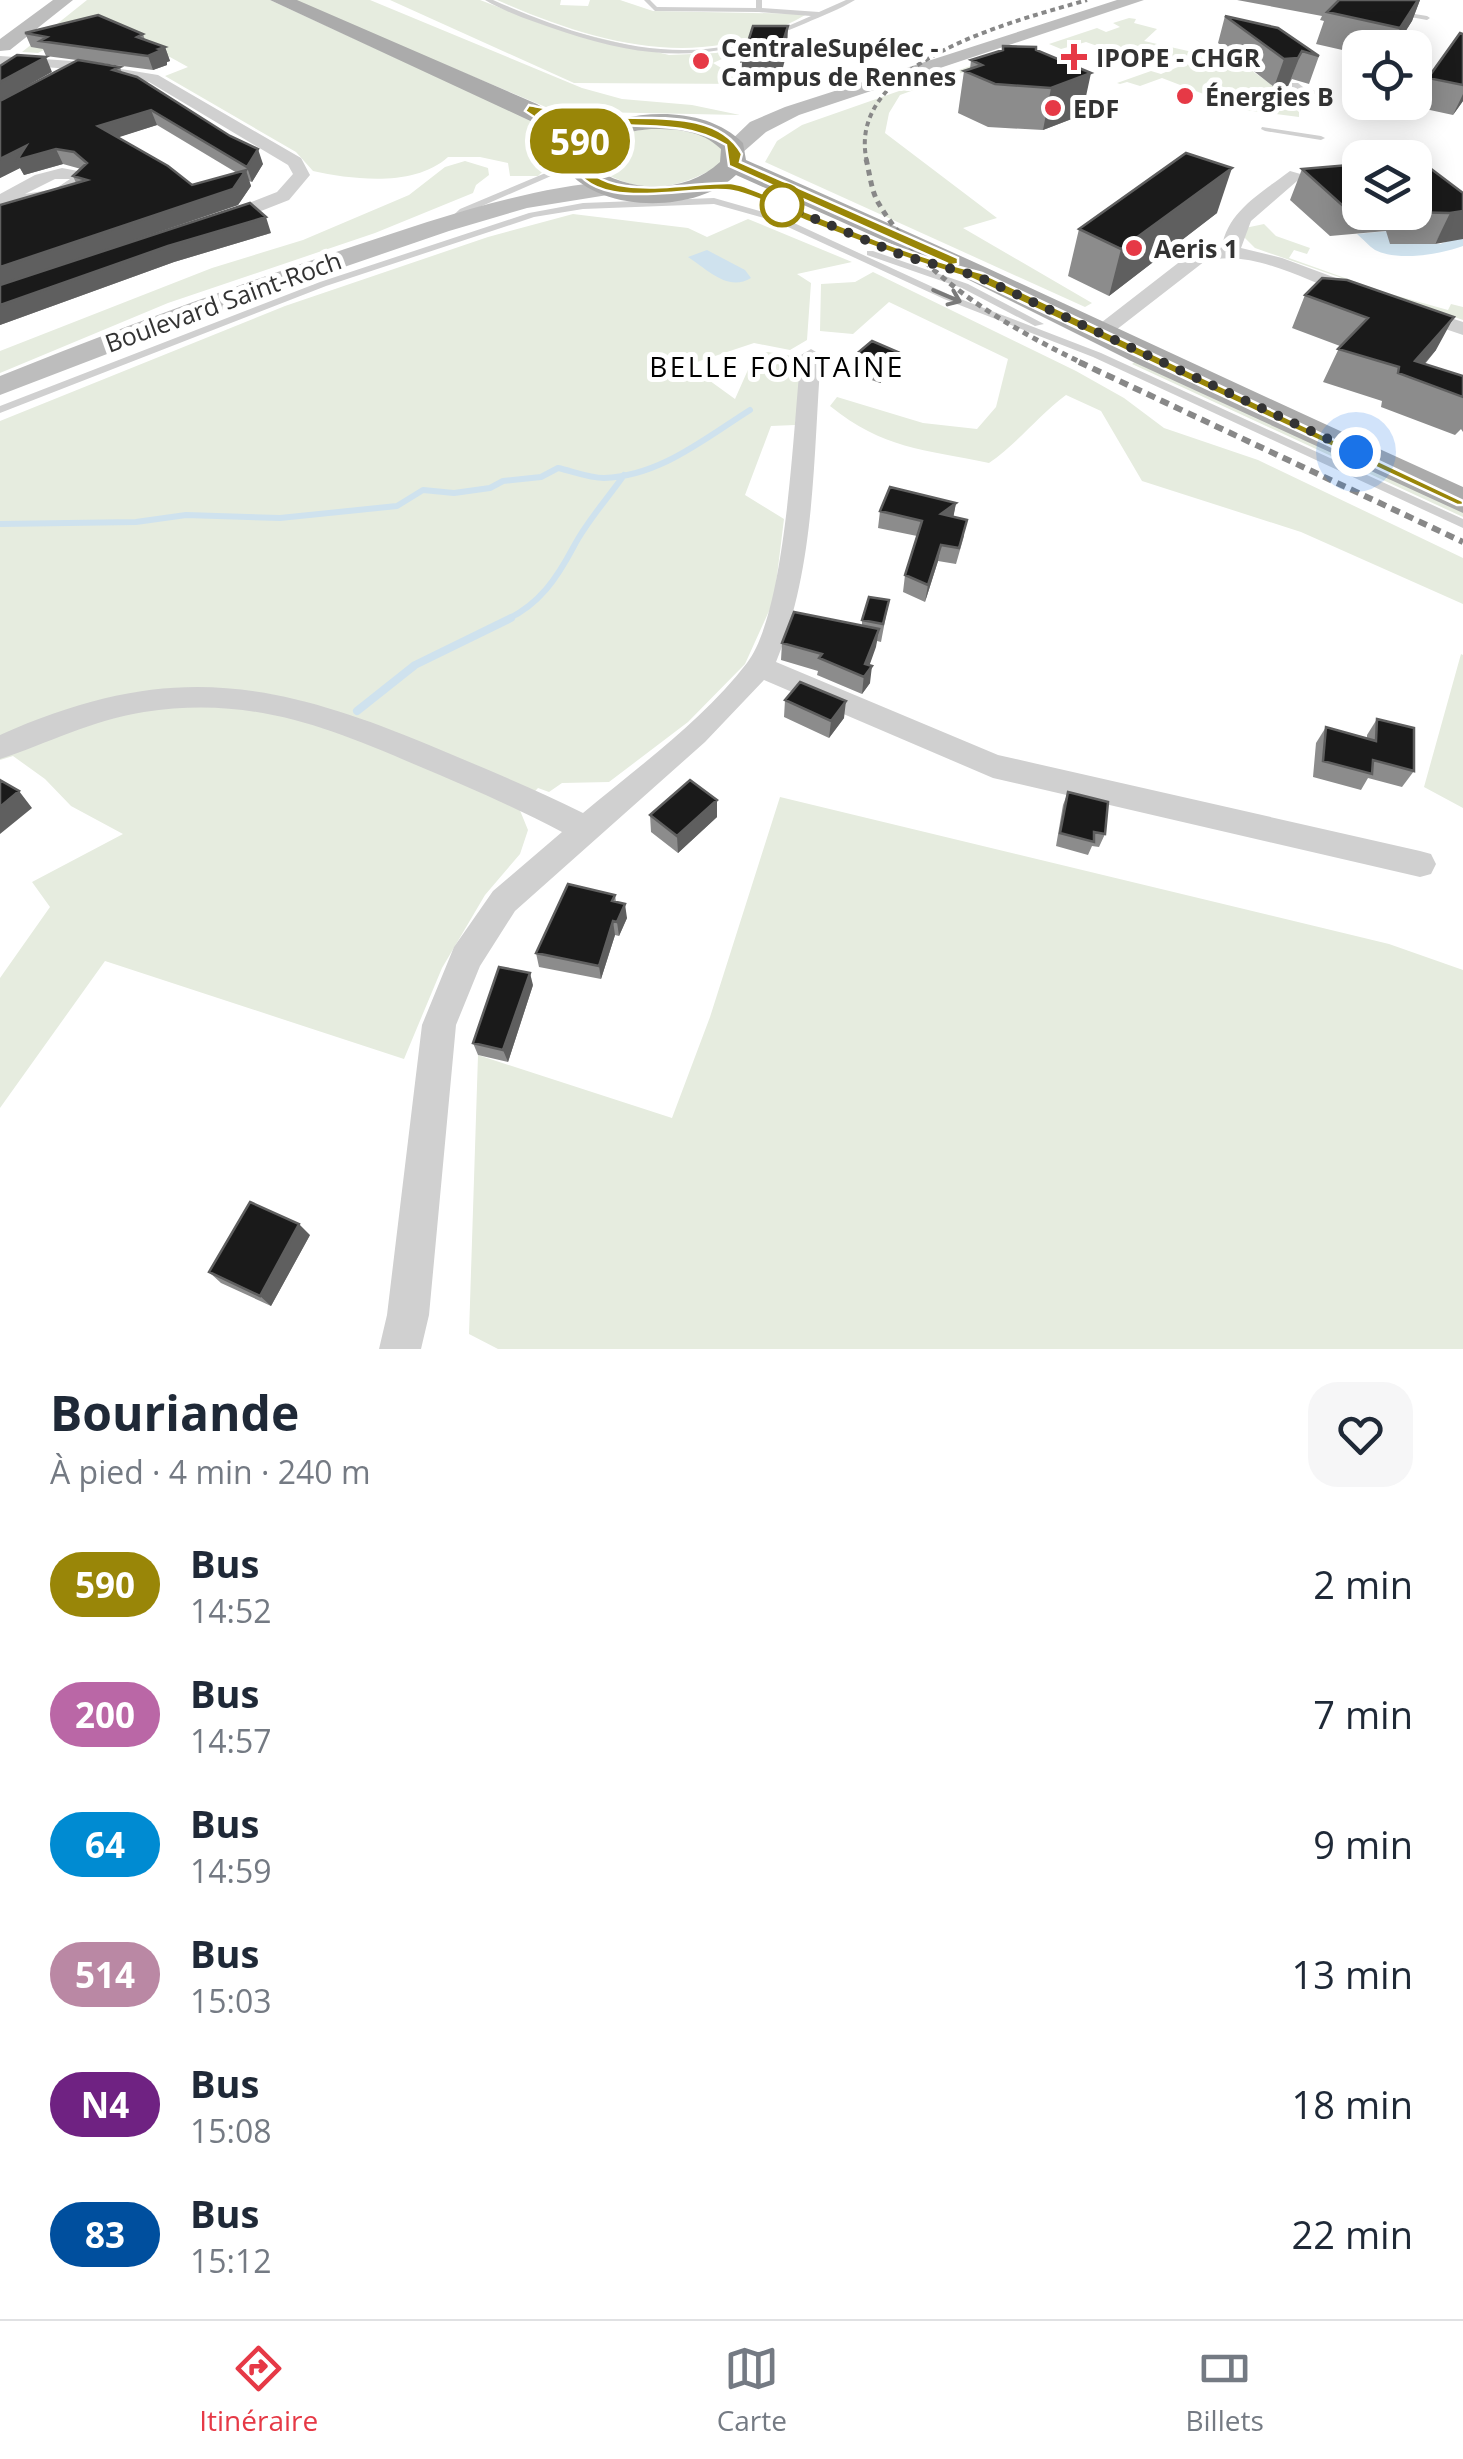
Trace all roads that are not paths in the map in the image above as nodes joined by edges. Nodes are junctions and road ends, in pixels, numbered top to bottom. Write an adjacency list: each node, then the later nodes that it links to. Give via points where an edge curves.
1 (64, 0): 12 (main road)
2 (280, 0): 17 (main road)
3 (488, 0): 10 (lane, via 570,30 682,53 738,46)
4 (647, 0): 8 (lane, via 655,9)
5 (759, 0): 8 (lane)
6 (852, 0): 10 (lane)
7 (1135, 0): 18 (main road)
8 (759, 10): 10 (lane)
9 (1379, 10): 11 (lane)
10 (819, 14)
11 (1427, 18)
12 (1, 53): 13 (street)
13 (82, 61): 14 (street); 29 (street, via 152,78 295,162 302,174 283,196)
14 (54, 82)
15 (1294, 85): 16 (lane, via 1306,93)
16 (1332, 91)
17 (529, 109): 19 (main road); 23 (main road, via 563,127)
18 (792, 112): 20 (main road, via 736,124); 24 (main road, via 758,127)
19 (638, 123): 20 (main road); 23 (main road, via 600,133)
20 (688, 124): 24 (main road, via 718,134)
21 (1300, 125): 22 (lane, via 1324,134)
22 (1265, 129)
23 (580, 154): 26 (main road, via 592,180); 28 (main road, Boulevard Saint-Roch, via 548,184)
24 (734, 156): 27 (main road, via 708,183); 32 (main road)
25 (1296, 175): 31 (street, via 1246,214 1230,238)
26 (612, 188): 27 (main road); 28 (main road, Boulevard Saint-Roch, via 562,192)
27 (663, 195): 30 (lane, via 725,202); 32 (main road, via 732,187 904,256); 37 (lane, via 562,207 516,220 322,284)
28 (449, 223): 36 (main road, Boulevard Saint-Roch, via 208,305)
29 (209, 224)
30 (827, 240): 34 (lane, via 964,286); 34 (lane, one-way to 34, via 947,297)
31 (1231, 251): 33 (street); 34 (street, via 1198,257)
32 (977, 276): 34 (main road)
33 (1463, 329)
34 (1099, 344): 38 (main road); 39 (lane)
35 (811, 354): 40 (street, via 789,583)
36 (0, 386)
37 (0, 410)
38 (1463, 501)
39 (1463, 524)
40 (760, 667): 42 (street, via 694,734); 43 (street, via 993,766)
41 (0, 748): 42 (street, via 102,709 252,698 347,724)
42 (582, 828): 44 (street, via 504,901 466,958 438,1025)
43 (1420, 864)
44 (400, 1349)

